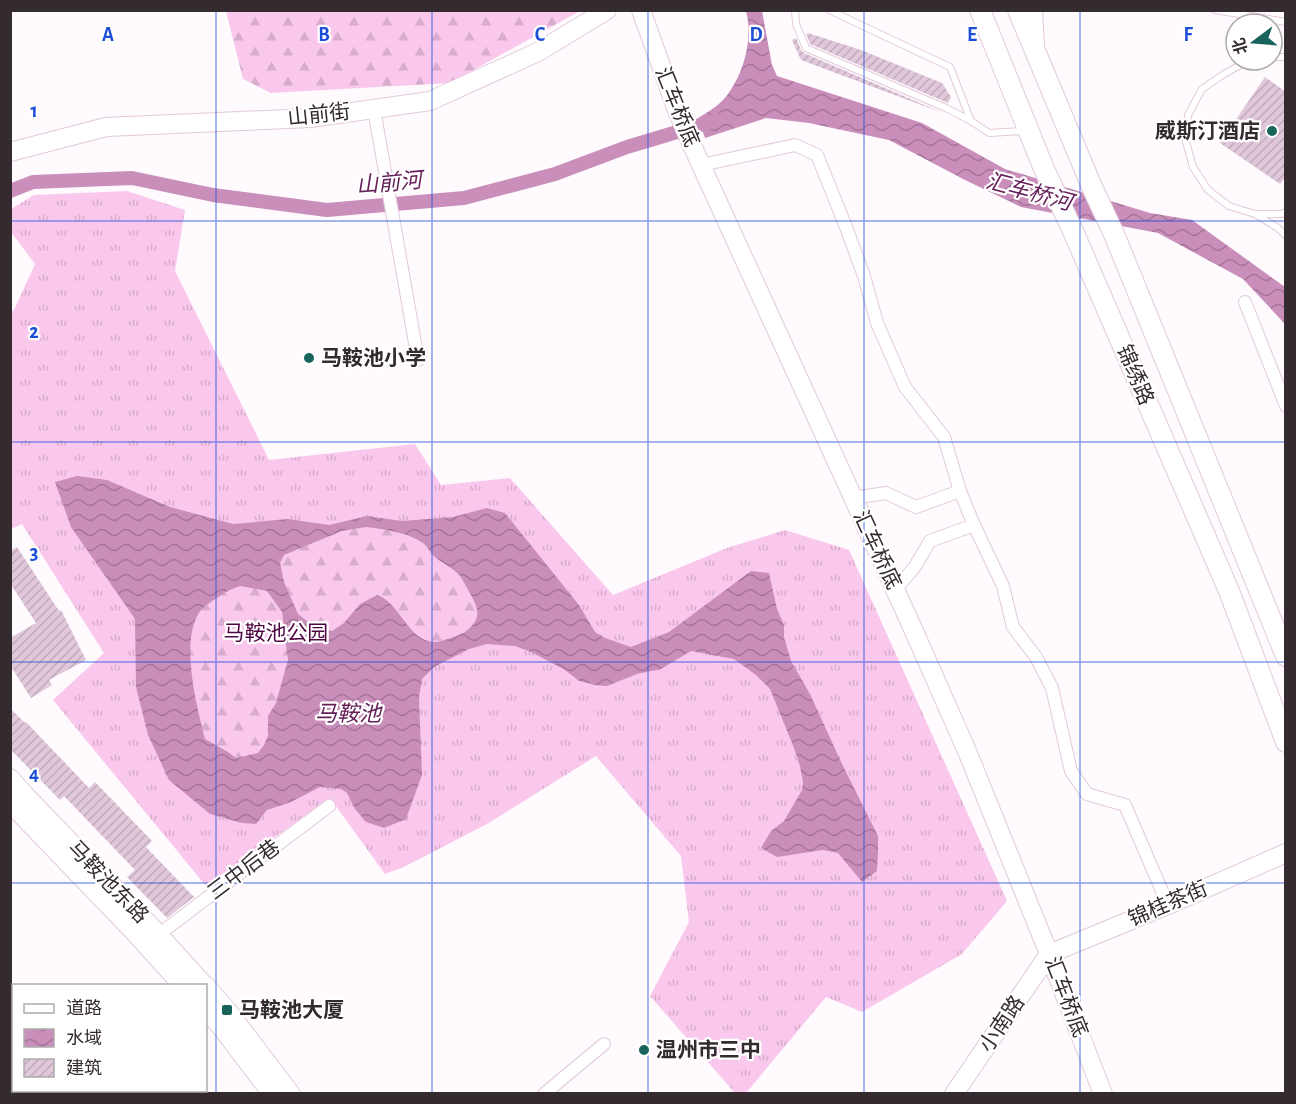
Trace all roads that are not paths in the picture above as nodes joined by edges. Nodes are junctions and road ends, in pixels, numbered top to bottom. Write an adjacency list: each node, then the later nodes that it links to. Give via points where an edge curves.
1 (607, 10): 14 (street, 山前街, via 538,52 430,101)
2 (641, 10): 18 (street, 汇车桥底)
3 (795, 10): 15 (lane, via 806,48)
4 (829, 10): 15 (lane, via 950,67)
5 (980, 10): 16 (main road, 锦绣路)
6 (1018, 10): 10 (main road, 锦绣路)
7 (1034, 10): 10 (street)
8 (1215, 10): 9 (lane)
9 (1286, 22)
10 (1035, 50): 29 (main road, 锦绣路)
11 (1228, 72): 13 (lane)
12 (1195, 84): 13 (lane)
13 (1202, 89): 20 (lane, via 1188,115 1186,142 1193,167 1208,190 1229,206)
14 (374, 109): 17 (street, 山前街, via 310,118 106,127); 23 (street)
15 (971, 121): 16 (lane, via 989,133)
16 (1028, 130): 30 (main road, 锦绣路, via 1228,591)
17 (10, 152)
18 (698, 159): 25 (street, via 795,145 817,155 864,276 877,323 905,387 944,437); 26 (street, 汇车桥底)
19 (1286, 213): 20 (lane)
20 (1255, 214): 21 (lane)
21 (1286, 236)
22 (1245, 302): 24 (street)
23 (418, 360)
24 (1286, 406)
25 (960, 491): 26 (street, via 916,507 886,493); 27 (street)
26 (853, 498): 28 (street, 汇车桥底)
27 (974, 525): 28 (street, via 930,541); 35 (street, via 1003,586 1013,627 1036,657 1052,688 1071,771 1087,794 1125,805)
28 (895, 590): 37 (street, 汇车桥底, via 967,751)
29 (1285, 654)
30 (1286, 742)
31 (10, 778): 32 (street, 马鞍池东路)
32 (14, 802): 36 (street, 马鞍池东路); 38 (street, 马鞍池东路)
33 (329, 806): 36 (street, 三中后巷)
34 (1286, 853): 35 (street, 锦桂茶街)
35 (1168, 905): 37 (street, 锦桂茶街)
36 (158, 935): 39 (street, 马鞍池东路)
37 (1049, 954): 46 (street, 小南路); 47 (street, 汇车桥底)
38 (181, 984)
39 (203, 984)
40 (207, 988): 44 (street, 马鞍池东路)
41 (207, 1013): 43 (street)
42 (604, 1044): 45 (street)
43 (272, 1094)
44 (291, 1094)
45 (544, 1094)
46 (954, 1094)
47 (1103, 1094)

